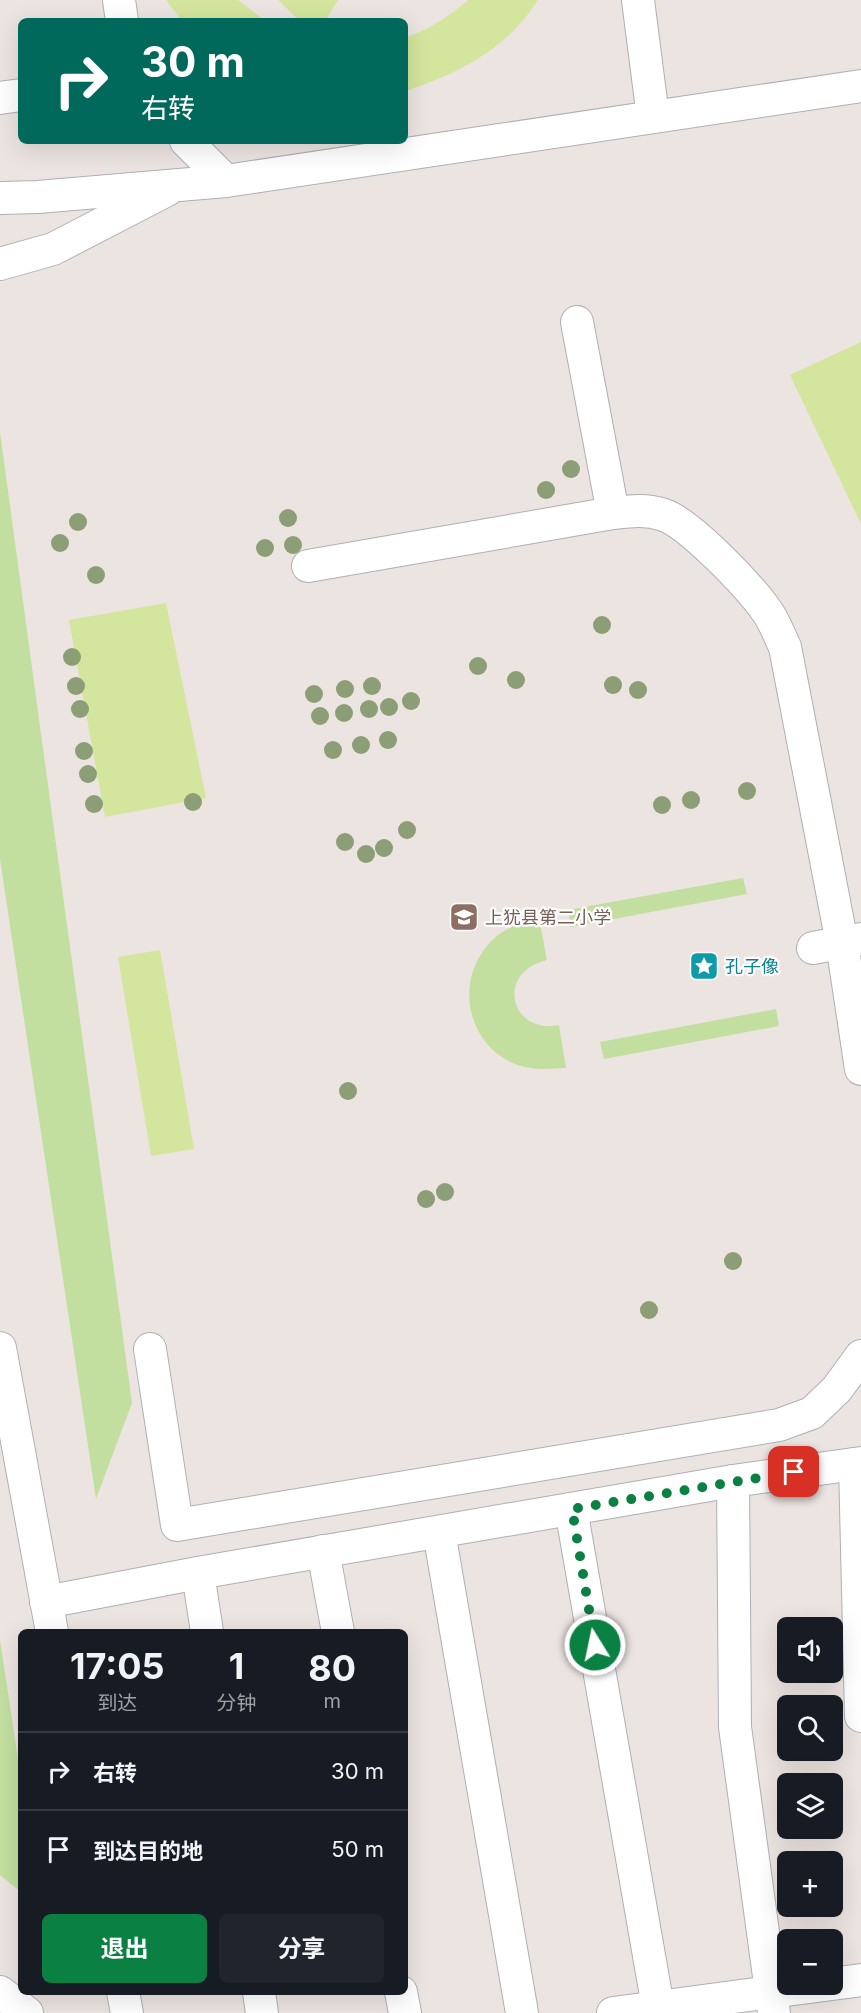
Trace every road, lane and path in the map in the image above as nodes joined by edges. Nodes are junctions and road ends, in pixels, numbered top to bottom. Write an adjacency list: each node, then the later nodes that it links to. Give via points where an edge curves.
1 (119, 0): 3 (street)
2 (638, 0): 7 (street)
3 (122, 18)
4 (861, 86): 7 (street)
5 (18, 96): 6 (street)
6 (0, 98)
7 (653, 117): 9 (street)
8 (189, 144): 9 (street)
9 (226, 181): 10 (street)
10 (179, 184): 11 (street); 12 (street, via 53,249)
11 (0, 198)
12 (0, 264)
13 (577, 322): 14 (street)
14 (613, 513): 15 (street); 16 (street, via 643,510 666,515 740,578 767,611 785,647)
15 (308, 566)
16 (838, 943): 17 (street)
17 (861, 1069)
18 (0, 1348): 27 (street)
19 (150, 1349): 20 (street, via 177,1525 780,1425 812,1413 837,1389)
20 (861, 1356)
21 (858, 1463): 22 (street); 31 (street)
22 (733, 1481): 23 (street); 37 (street, via 735,1727)
23 (572, 1509): 24 (street); 38 (street)
24 (439, 1532): 25 (street); 43 (street)
25 (323, 1551): 26 (street); 30 (street)
26 (198, 1573): 27 (street); 29 (street)
27 (46, 1602): 28 (street)
28 (51, 1629)
29 (207, 1629)
30 (337, 1629)
31 (861, 1716)
32 (861, 1980): 37 (street)
33 (0, 1992): 39 (street)
34 (124, 1995): 40 (street)
35 (259, 1995): 41 (street)
36 (402, 1995): 42 (street)
37 (772, 2003): 38 (street)
38 (640, 2011)
39 (27, 2013)
40 (127, 2013)
41 (262, 2013)
42 (405, 2013)
43 (522, 2013)

